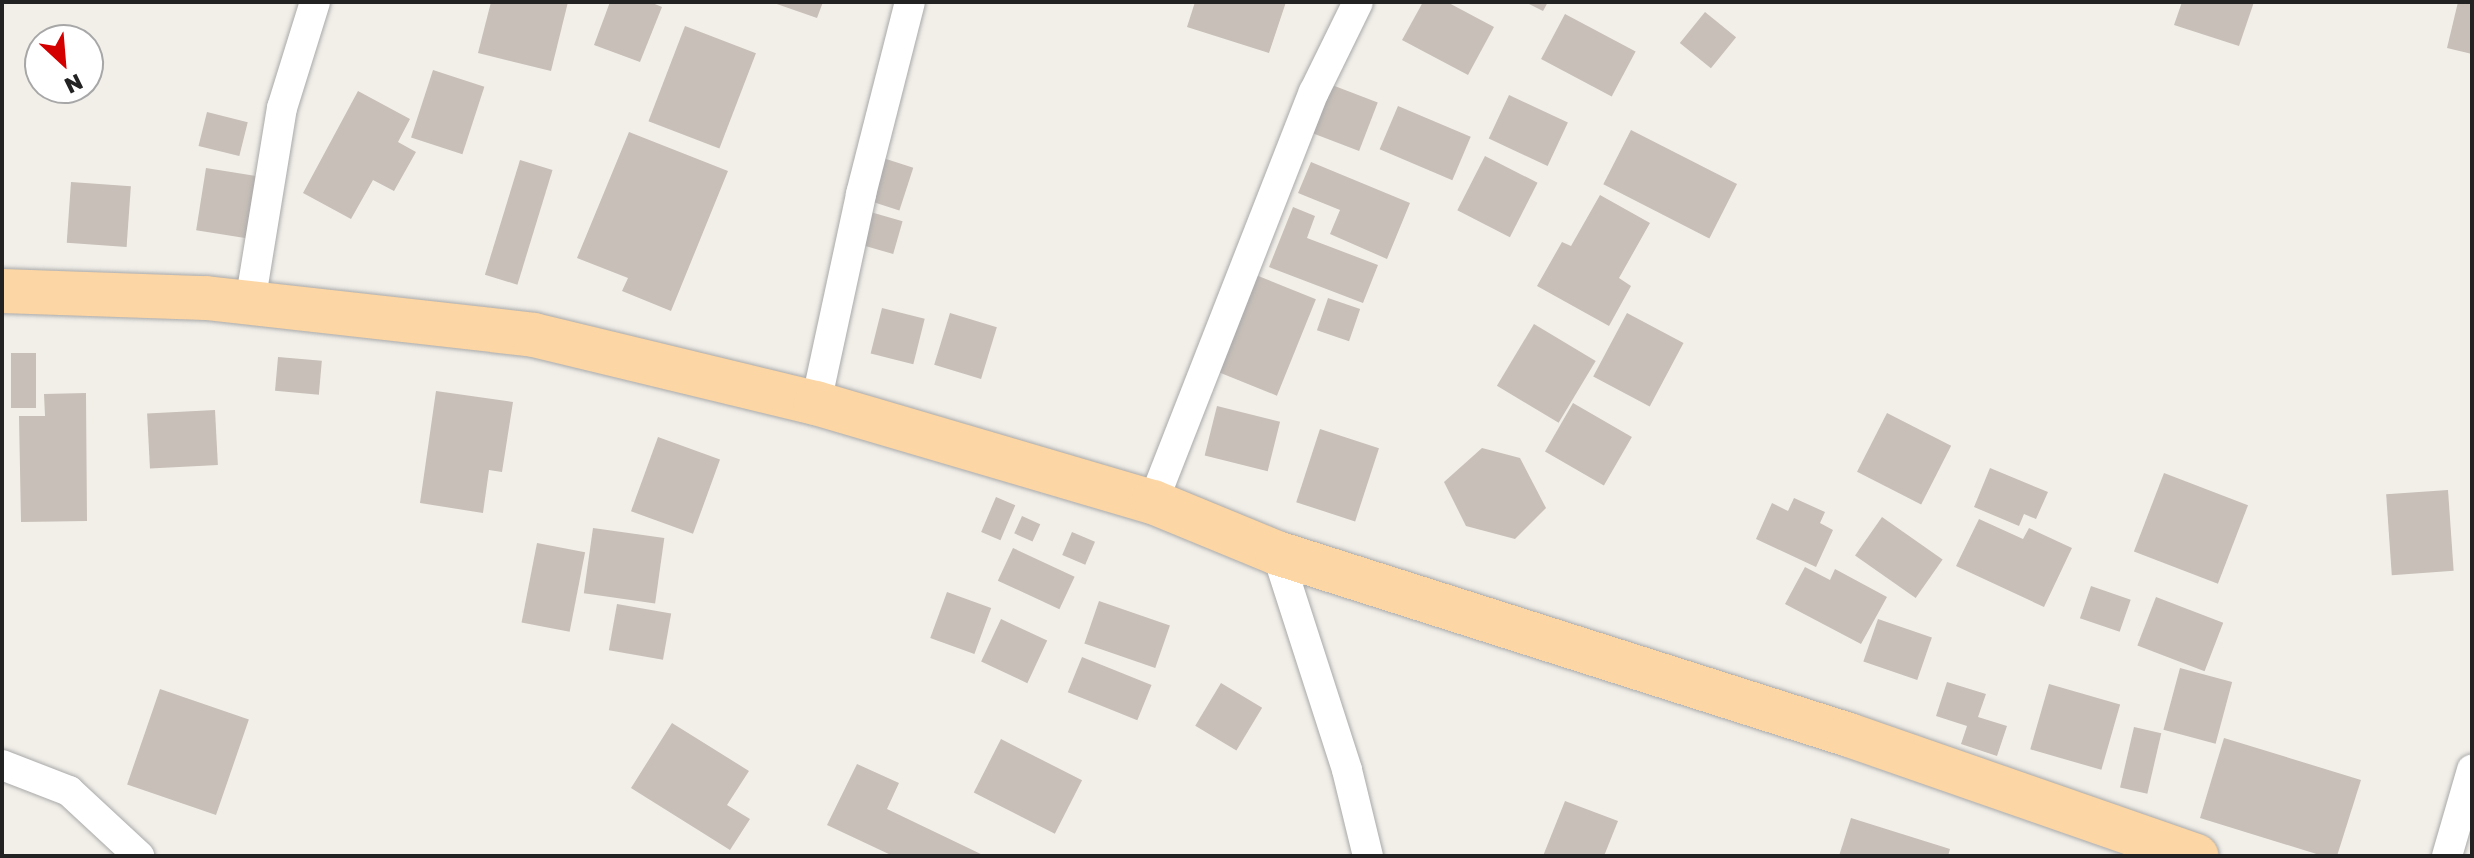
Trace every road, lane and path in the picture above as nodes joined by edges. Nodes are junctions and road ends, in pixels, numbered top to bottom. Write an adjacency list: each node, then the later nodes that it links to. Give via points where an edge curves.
1 (315, 2): 5 (street, via 282,108)
2 (910, 2): 6 (street)
3 (1358, 2): 7 (street, via 1314,92)
4 (2, 291): 5 (main road)
5 (250, 303): 6 (main road, via 534,335)
6 (816, 403): 7 (main road)
7 (1153, 502): 8 (main road)
8 (1277, 553): 12 (street, via 1347,770); 13 (main road, via 1849,735)
9 (2, 765): 11 (street, via 69,791)
10 (2472, 770): 14 (street)
11 (139, 856)
12 (1368, 856)
13 (2197, 856)
14 (2447, 856)

